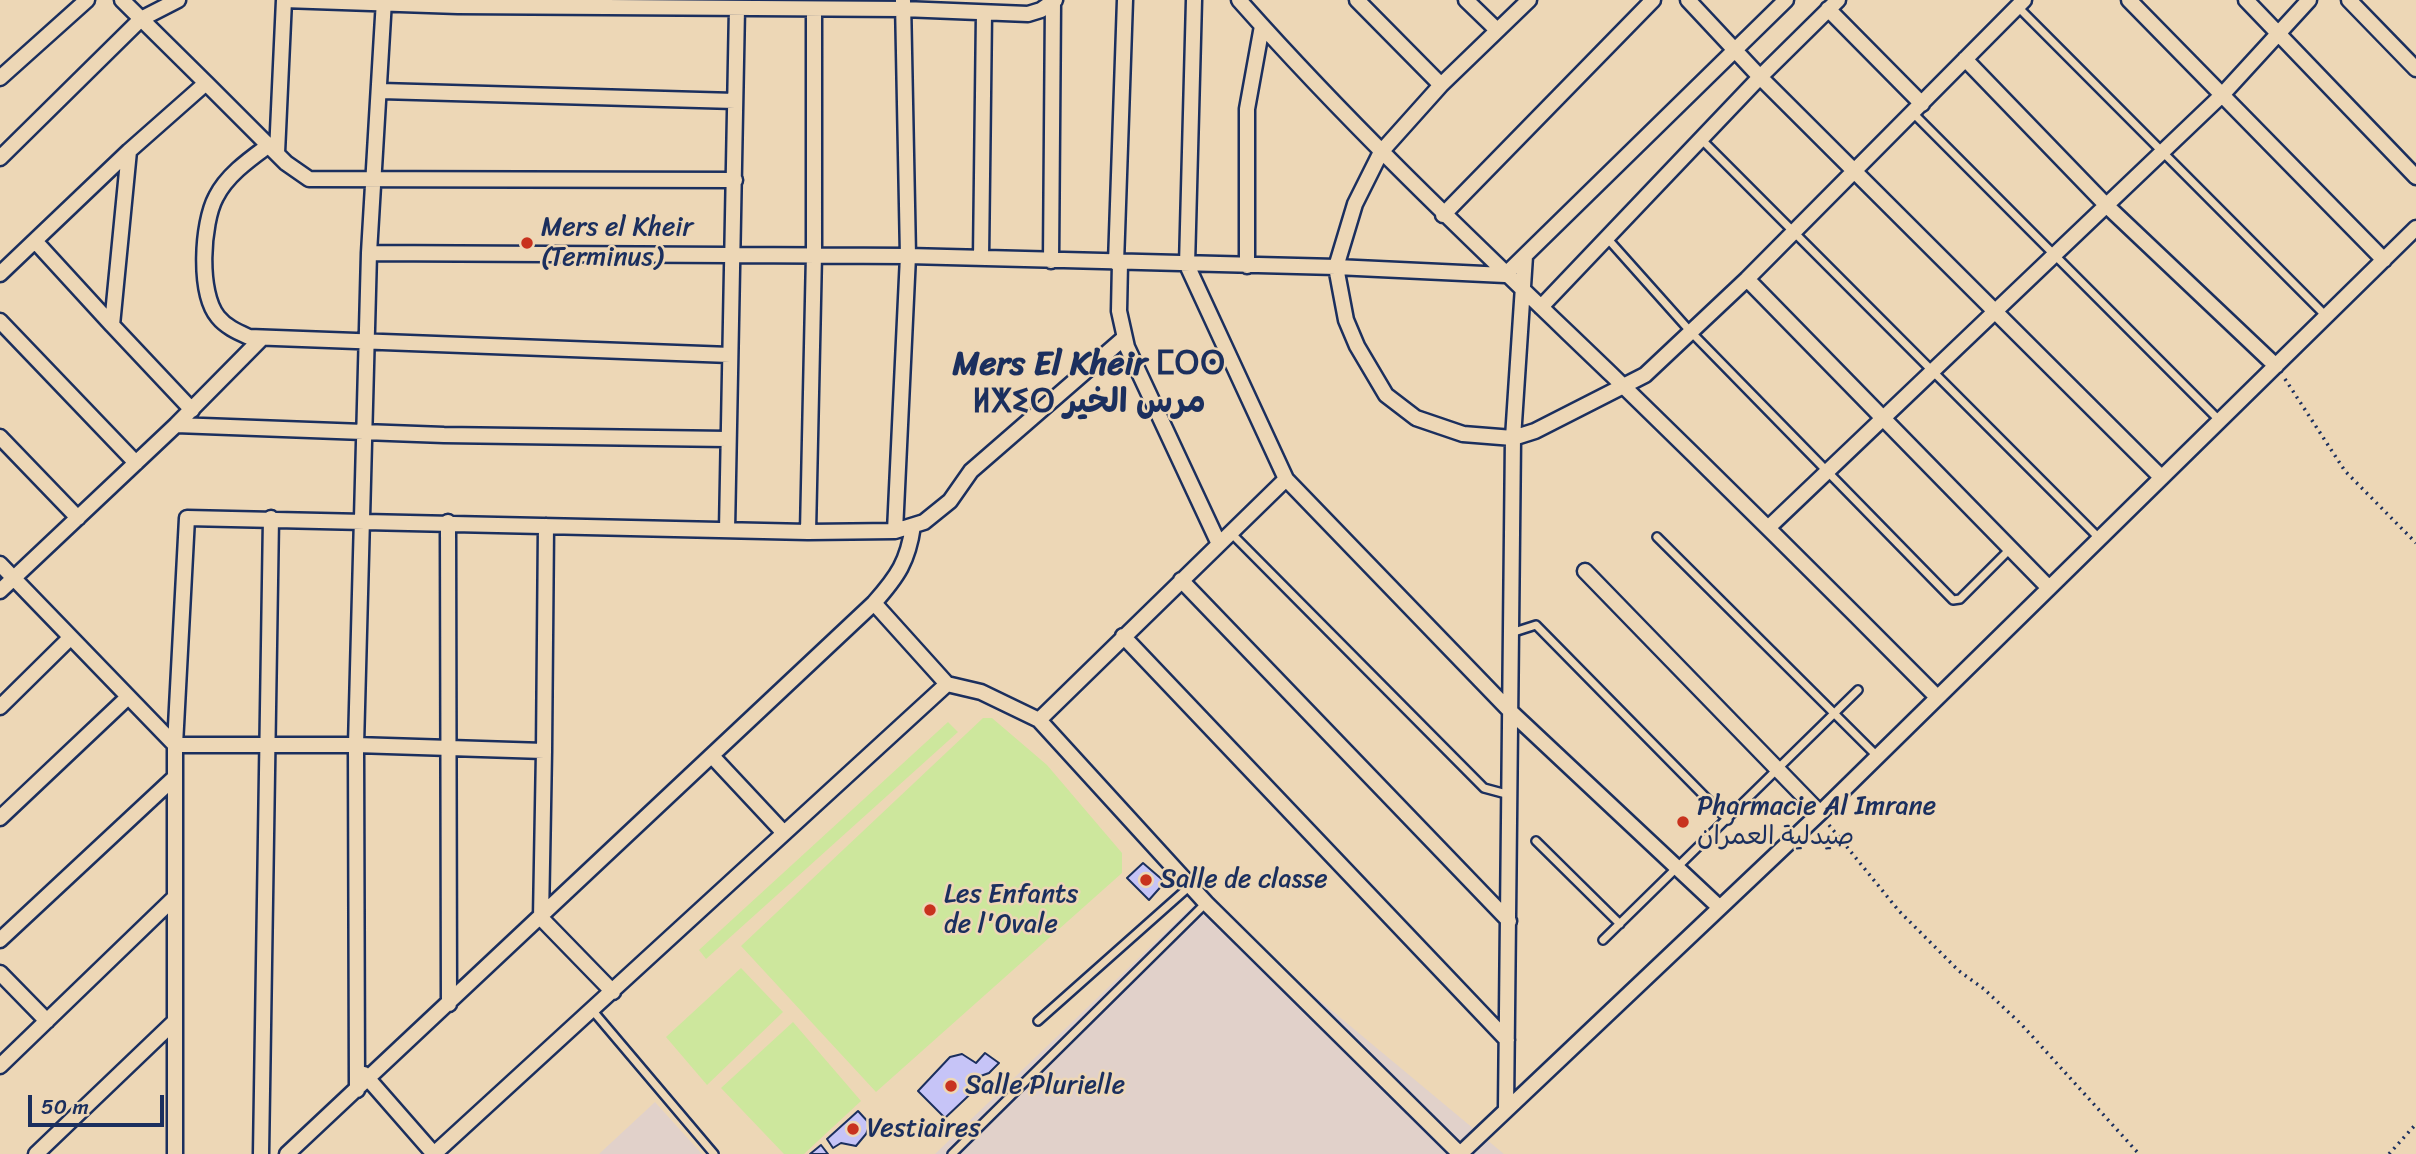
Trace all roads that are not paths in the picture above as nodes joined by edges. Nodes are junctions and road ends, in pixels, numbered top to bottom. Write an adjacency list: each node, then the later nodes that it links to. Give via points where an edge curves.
1 (87, 0): 39 (street)
2 (122, 0): 31 (street)
3 (178, 0): 31 (street)
4 (284, 0): 19 (street); 47 (street)
5 (1125, 0): 71 (street)
6 (1194, 0): 72 (street)
7 (1239, 0): 32 (street)
8 (1357, 0): 41 (street)
9 (1466, 0): 33 (street)
10 (1529, 0): 33 (street)
11 (1653, 0): 57 (street)
12 (1688, 0): 35 (street)
13 (1786, 0): 35 (street)
14 (2129, 0): 43 (street)
15 (2246, 0): 34 (street)
16 (2309, 0): 34 (street)
17 (2349, 0): 37 (street)
18 (1054, 1): 30 (street, via 1028,14); 70 (street)
19 (384, 2): 21 (street); 42 (street)
20 (2017, 2): 36 (street); 50 (lane)
21 (458, 3): 22 (street)
22 (541, 3): 23 (street)
23 (618, 4): 24 (street)
24 (706, 4): 28 (street)
25 (787, 4): 28 (street); 29 (street)
26 (903, 5): 29 (street); 30 (street); 65 (street)
27 (1833, 5): 38 (street); 45 (street)
28 (737, 8): 44 (street)
29 (814, 9): 64 (street)
30 (984, 13): 68 (street)
31 (141, 19): 40 (street); 51 (street)
32 (1262, 26): 49 (street); 73 (street, via 1247,109)
33 (1497, 30): 41 (street)
34 (2279, 33): 43 (street); 53 (street)
35 (1735, 51): 38 (street); 66 (street)
36 (1965, 59): 45 (street); 56 (street)
37 (2416, 69)
38 (1760, 77): 46 (street); 52 (street)
39 (0, 78)
40 (206, 83): 47 (street); 48 (street)
41 (1441, 85): 49 (street)
42 (381, 91): 44 (street); 54 (street)
43 (2222, 95): 50 (street); 69 (street)
44 (735, 101): 55 (street)
45 (1918, 109): 52 (street); 67 (lane)
46 (1701, 139): 59 (lane); 60 (street)
47 (273, 149): 54 (street, via 304,178); 86 (street, via 249,160 220,190 211,209 205,245 211,306 227,326)
48 (129, 151): 61 (street); 83 (street)
49 (1381, 152): 57 (street); 74 (street, via 1355,204)
50 (2163, 152): 56 (street); 81 (lane)
51 (0, 158)
52 (1853, 171): 59 (street); 80 (street)
53 (2416, 177)
54 (375, 179): 55 (street); 62 (street)
55 (735, 180): 63 (street)
56 (2106, 205): 67 (street); 89 (street)
57 (1443, 215): 76 (street)
58 (2416, 228): 69 (street)
59 (1793, 229): 77 (street); 90 (lane)
60 (1607, 238): 79 (street); 84 (lane)
61 (35, 241): 75 (street); 83 (street)
62 (369, 253): 63 (street); 87 (street)
63 (734, 253): 64 (street); 88 (street)
64 (814, 254): 65 (street); 113 (street)
65 (908, 256): 68 (street); 112 (street)
66 (1525, 256): 76 (street); 78 (street)
67 (2053, 256): 80 (street); 94 (lane)
68 (981, 258): 70 (street)
69 (2384, 260): 81 (street)
70 (1051, 261): 71 (street)
71 (1118, 263): 72 (street); 85 (street)
72 (1187, 265): 73 (street); 103 (street)
73 (1247, 266): 74 (street)
74 (1336, 267): 76 (street); 98 (street, via 1346,320 1386,395 1434,426 1463,434)
75 (0, 274)
76 (1505, 275): 78 (street)
77 (1747, 279): 84 (street); 93 (street)
78 (1521, 289): 79 (street); 98 (street)
79 (1541, 307): 91 (street)
80 (1996, 310): 90 (street); 102 (street)
81 (2326, 316): 89 (street)
82 (0, 321): 100 (street)
83 (112, 325): 92 (street)
84 (1690, 331): 91 (street, via 1645,375); 101 (lane)
85 (1124, 338): 109 (street, via 971,471 939,512); 117 (street)
86 (260, 340): 87 (street); 92 (street)
87 (369, 343): 88 (street); 96 (street)
88 (730, 355): 99 (street)
89 (2276, 366): 94 (street)
90 (1933, 371): 93 (street); 116 (lane)
91 (1622, 385): 98 (street, via 1558,422); 110 (street)
92 (192, 410): 95 (street)
93 (1884, 418): 101 (street); 118 (street)
94 (2220, 421): 102 (street)
95 (176, 425): 96 (street); 100 (street)
96 (367, 432): 99 (street); 106 (street)
97 (0, 437): 104 (street)
98 (1513, 438): 126 (street)
99 (727, 439): 111 (street)
100 (136, 463): 104 (street)
101 (1826, 473): 110 (street); 118 (lane, via 1953,600 1960,599)
102 (2161, 477): 116 (street)
103 (1286, 479): 114 (street); 134 (street)
104 (78, 518): 121 (street)
105 (271, 518): 106 (street); 137 (street, via 192,516 186,521); 139 (street)
106 (362, 520): 107 (street); 138 (street)
107 (449, 522): 108 (street); 140 (street)
108 (546, 526): 111 (street); 141 (street)
109 (913, 526): 112 (street); 125 (street, via 909,554)
110 (1769, 527): 132 (street)
111 (727, 530): 113 (street)
112 (895, 531): 113 (street)
113 (808, 532)
114 (1231, 533): 117 (street); 146 (lane, via 1484,788)
115 (1657, 537): 135 (lane)
116 (2100, 538): 123 (street)
117 (1219, 544): 122 (street)
118 (2010, 549): 123 (street)
119 (0, 564): 121 (street)
120 (1585, 571): 144 (street)
121 (14, 579): 124 (street); 128 (street)
122 (1181, 580): 127 (street); 158 (street)
123 (2049, 588): 132 (street)
124 (0, 591)
125 (874, 603): 129 (street); 142 (street)
126 (1511, 633): 134 (street); 149 (lane, via 1536,625)
127 (1123, 636): 136 (street); 169 (street)
128 (71, 638): 131 (street); 133 (street)
129 (947, 684): 136 (street, via 981,692); 150 (street)
130 (1858, 690): 135 (lane)
131 (127, 698): 137 (street); 148 (street)
132 (1937, 698): 143 (street)
133 (0, 707)
134 (1510, 710): 146 (street); 152 (street)
135 (1834, 714): 143 (lane); 144 (lane)
136 (1039, 720): 153 (street)
137 (175, 745): 139 (street); 145 (street)
138 (356, 745): 139 (street); 140 (street); 171 (street)
139 (268, 747): 178 (street)
140 (448, 749): 141 (street); 164 (street)
141 (544, 751): 157 (street)
142 (712, 756): 150 (street); 157 (street)
143 (1877, 756): 147 (street)
144 (1779, 771): 147 (street); 149 (lane)
145 (175, 777): 154 (street); 160 (street)
146 (1510, 795): 158 (street)
147 (1820, 813): 156 (street)
148 (0, 818)
149 (1728, 820): 152 (lane)
150 (783, 833): 163 (street)
151 (1536, 841): 159 (lane)
152 (1680, 868): 156 (street); 159 (lane)
153 (1191, 886): 155 (street); 167 (lane)
154 (175, 897): 166 (street); 168 (street)
155 (1206, 904): 182 (lane); 183 (street)
156 (1720, 907): 174 (street)
157 (541, 918): 163 (street); 164 (street)
158 (1509, 921): 169 (street)
159 (1620, 924): 161 (lane)
160 (0, 940)
161 (1603, 940)
162 (0, 973): 166 (street)
163 (613, 992): 165 (street)
164 (449, 1004): 172 (street)
165 (593, 1011): 180 (street); 181 (lane)
166 (47, 1021): 170 (street)
167 (1038, 1021)
168 (174, 1022): 175 (street); 176 (street)
169 (1507, 1040): 174 (street)
170 (0, 1066)
171 (357, 1070): 172 (street); 173 (street)
172 (370, 1078): 173 (street); 180 (street)
173 (357, 1090): 179 (street)
174 (1506, 1108): 183 (street)
175 (175, 1148): 177 (street)
176 (36, 1154)
177 (162, 1154)
178 (261, 1154)
179 (287, 1154)
180 (434, 1154)
181 (715, 1154)
182 (952, 1154)
183 (1460, 1154)

